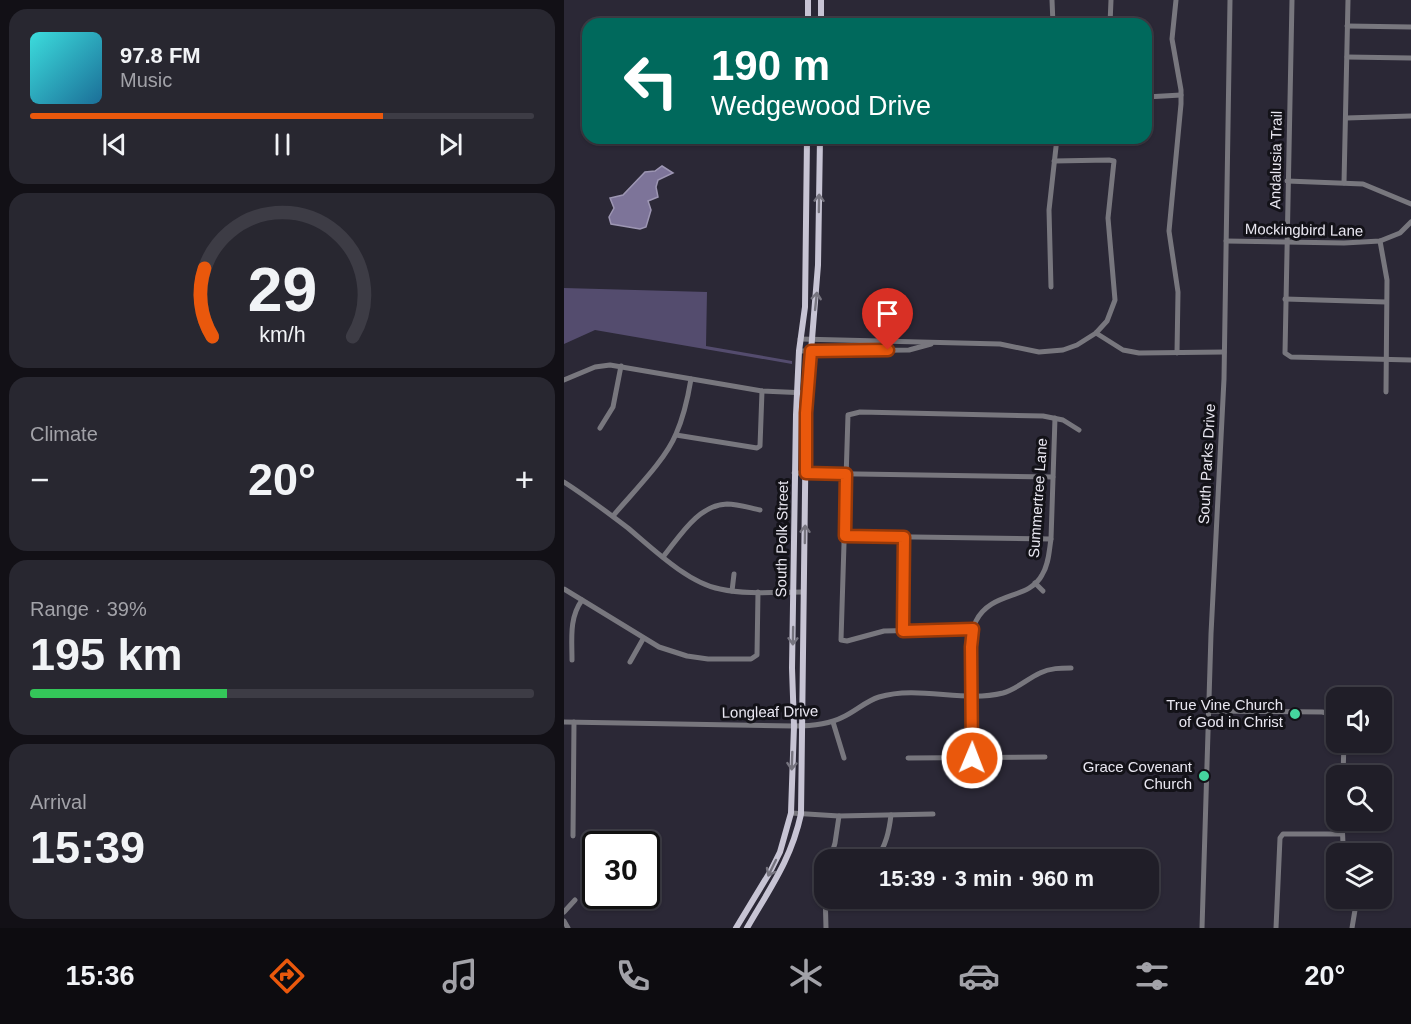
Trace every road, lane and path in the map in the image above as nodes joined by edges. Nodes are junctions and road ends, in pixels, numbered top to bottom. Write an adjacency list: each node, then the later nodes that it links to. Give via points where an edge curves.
1 (808, 0): 9 (main road)
2 (821, 0): 10 (main road)
3 (1052, 0): 11 (street)
4 (1111, 0): 12 (street)
5 (1176, 0): 17 (street, via 1173,39)
6 (1230, 0): 29 (street, South Parks Drive)
7 (1292, 0): 25 (street, Andalusia Trail)
8 (1348, 0): 13 (street)
9 (808, 18)
10 (821, 18)
11 (1053, 18)
12 (1110, 18)
13 (1347, 26): 14 (street); 15 (street)
14 (1411, 27)
15 (1347, 57): 16 (street); 20 (street)
16 (1411, 58)
17 (1181, 95): 18 (street); 44 (street, via 1168,231 1178,292)
18 (1152, 97)
19 (1411, 116): 20 (street)
20 (1346, 118): 26 (street)
21 (807, 144): 36 (main road, South Polk Street, via 805,307)
22 (820, 144): 37 (main road, South Polk Street, one-way to 22, via 819,261)
23 (1056, 144): 24 (street)
24 (1054, 161): 32 (street, via 1049,210); 35 (street, via 1114,161 1108,218 1115,300 1107,321)
25 (1287, 181): 26 (street); 30 (street, Andalusia Trail)
26 (1344, 183): 27 (street, via 1363,184)
27 (1411, 204)
28 (1411, 222): 31 (street, Mockingbird Lane, via 1400,233)
29 (1226, 241): 30 (street, Mockingbird Lane); 43 (street, South Parks Drive)
30 (1287, 242): 31 (street, Mockingbird Lane); 33 (street, Andalusia Trail)
31 (1380, 242): 34 (street, via 1387,280)
32 (1051, 287)
33 (1285, 299): 34 (street); 45 (street, Andalusia Trail, via 1287,356)
34 (1386, 302): 45 (street)
35 (1096, 333): 39 (street, via 1077,345 1049,352 1000,344); 44 (street, via 1123,350)
36 (800, 339): 37 (street); 40 (main road, South Polk Street)
37 (812, 340): 38 (street); 41 (main road, South Polk Street)
38 (845, 340): 39 (street); 42 (street)
39 (936, 343): 42 (street, via 909,350)
40 (799, 351): 41 (street); 51 (main road, South Polk Street)
41 (811, 351): 42 (street); 53 (main road, South Polk Street)
42 (845, 351)
43 (1224, 352): 44 (street); 87 (street, South Parks Drive)
44 (1177, 353)
45 (1386, 359): 46 (street); 52 (street)
46 (1411, 360)
47 (621, 366): 48 (street); 49 (street, via 595,367); 55 (street, via 613,407)
48 (692, 379): 50 (street); 57 (street)
49 (564, 380)
50 (762, 391): 51 (street); 57 (street, via 757,448)
51 (797, 392): 53 (street); 58 (main road, South Polk Street)
52 (1386, 392)
53 (807, 393): 59 (main road, South Polk Street)
54 (1055, 417): 56 (street); 60 (street, via 860,412 848,415); 61 (street, Summertree Lane)
55 (600, 428)
56 (1079, 430)
57 (676, 435): 64 (street)
58 (794, 473): 59 (street); 75 (main road, South Polk Street)
59 (806, 473): 60 (street); 76 (main road, South Polk Street, one-way to 59)
60 (846, 474): 61 (street); 65 (street)
61 (1053, 477): 67 (street, Summertree Lane)
62 (564, 482): 64 (street)
63 (760, 510): 68 (street, via 730,504 710,507)
64 (613, 516): 68 (street)
65 (845, 536): 66 (street); 81 (street, via 841,640)
66 (904, 537): 67 (street); 81 (street)
67 (1051, 539): 70 (street, Summertree Lane, via 1046,566)
68 (663, 557): 72 (street, via 710,586)
69 (734, 574): 72 (street)
70 (1035, 582): 73 (street); 79 (street)
71 (564, 589): 77 (street)
72 (732, 591): 74 (street)
73 (1043, 591)
74 (758, 592): 75 (street); 82 (street, via 757,655 751,660 687,656)
75 (793, 592): 76 (street); 92 (main road, South Polk Street, one-way to 92)
76 (803, 592): 93 (main road, South Polk Street)
77 (582, 600): 82 (street); 83 (street, via 573,621)
78 (979, 602): 79 (street)
79 (986, 608): 80 (street)
80 (973, 629): 81 (street); 86 (street)
81 (903, 631)
82 (643, 639): 84 (street)
83 (572, 660)
84 (630, 662)
85 (1071, 668): 86 (street, Longleaf Drive, via 1040,673 1006,692)
86 (973, 695): 91 (street, Longleaf Drive, via 898,693 869,701); 96 (street)
87 (1209, 711): 88 (street); 117 (street, South Parks Drive)
88 (1326, 713)
89 (564, 722): 90 (street, Longleaf Drive)
90 (574, 722): 92 (street, Longleaf Drive); 104 (street)
91 (833, 722): 93 (street, Longleaf Drive); 94 (street)
92 (794, 726): 93 (street, Longleaf Drive); 98 (main road, South Polk Street, one-way to 98)
93 (803, 726): 99 (main road, South Polk Street)
94 (844, 758)
95 (908, 758): 96 (street)
96 (972, 758): 97 (street)
97 (1045, 758)
98 (791, 813): 99 (street); 114 (main road, South Polk Street, one-way to 114, via 780,852)
99 (801, 814): 102 (street); 115 (main road, South Polk Street, via 781,873)
100 (933, 814): 101 (street)
101 (891, 815): 102 (street); 107 (street)
102 (839, 816): 106 (street)
103 (1342, 834): 105 (street); 118 (street, via 1283,834 1280,838)
104 (573, 836)
105 (1344, 843)
106 (833, 849)
107 (883, 849)
108 (575, 900): 111 (street)
109 (826, 909): 116 (street)
110 (1355, 909): 119 (street)
111 (564, 912)
112 (564, 921): 113 (street)
113 (568, 928)
114 (735, 928)
115 (747, 928)
116 (826, 928)
117 (1202, 928)
118 (1276, 928)
119 (1352, 928)

